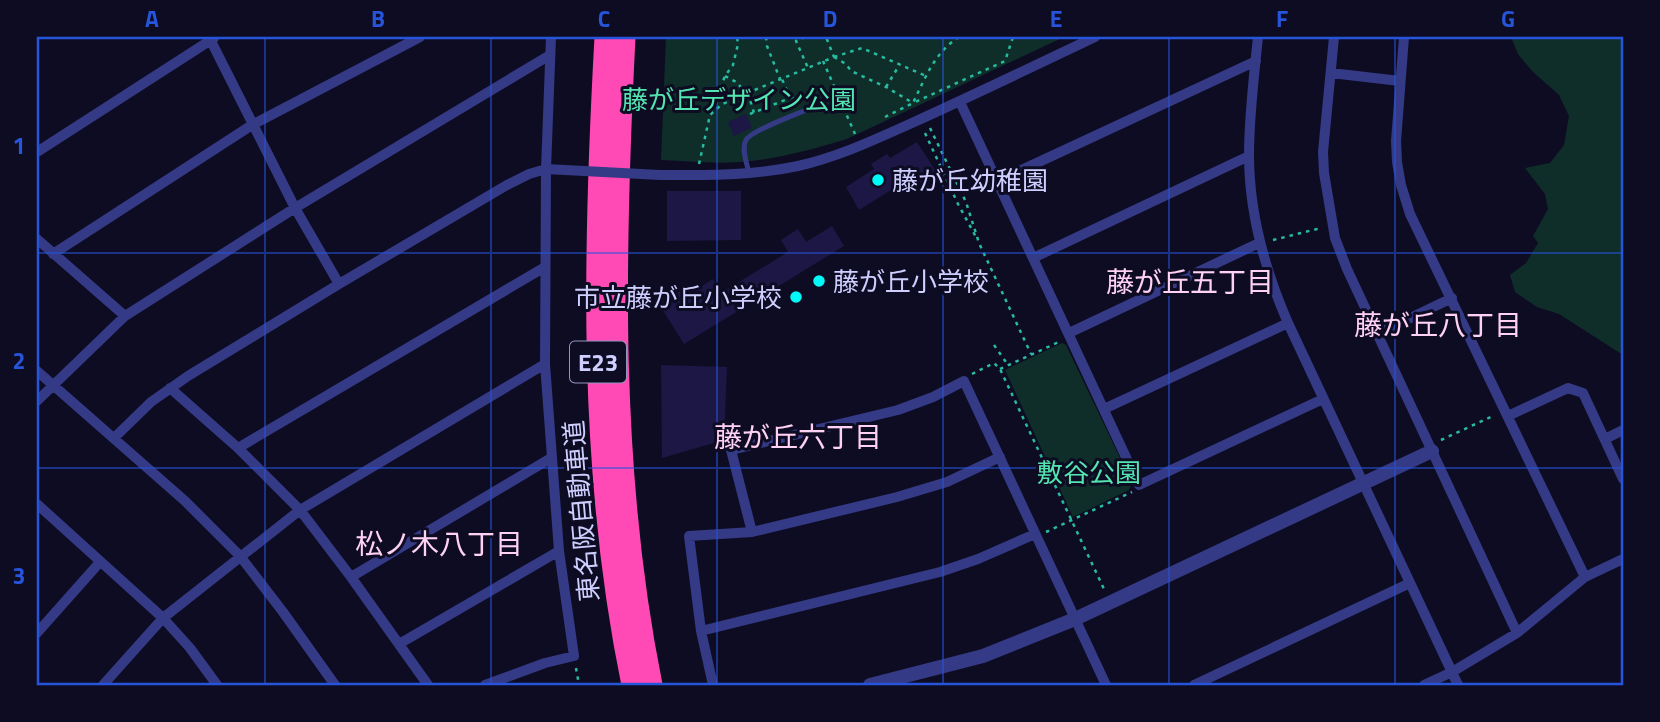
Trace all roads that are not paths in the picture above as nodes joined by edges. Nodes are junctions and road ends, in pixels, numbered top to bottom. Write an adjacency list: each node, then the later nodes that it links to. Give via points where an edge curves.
1 (420, 37): 16 (street)
2 (551, 37): 10 (street)
3 (605, 37): 74 (highway, 東名阪自動車道 / E23, via 599,153 598,388 610,557)
4 (625, 37): 75 (highway, 東名阪自動車道 / E23, via 618,288 623,466 631,556)
5 (1095, 37): 14 (street)
6 (1258, 37): 11 (street)
7 (1334, 37): 12 (street)
8 (1404, 37): 13 (street)
9 (212, 38): 16 (street); 17 (street)
10 (550, 55): 19 (street); 22 (street)
11 (1256, 61): 18 (street); 21 (street)
12 (1331, 73): 13 (street); 32 (street, via 1324,152 1326,191 1335,238)
13 (1400, 81): 29 (street, via 1396,141 1401,185 1410,214)
14 (960, 102): 20 (street, via 847,152); 21 (street)
15 (811, 108): 20 (lane, via 746,139)
16 (253, 125): 22 (street); 25 (street)
17 (37, 152)
18 (1249, 156): 24 (street); 26 (street)
19 (546, 169): 20 (street, bridge, via 709,176); 27 (street); 28 (street, via 508,185)
20 (749, 173)
21 (998, 181): 26 (street)
22 (295, 208): 28 (street); 30 (street)
23 (37, 239): 25 (street)
24 (1259, 243): 31 (street); 33 (street)
25 (53, 254): 30 (street)
26 (1033, 258): 33 (street)
27 (545, 267): 34 (street); 46 (street)
28 (339, 284): 37 (street)
29 (1452, 298): 32 (street); 41 (street)
30 (125, 316): 36 (street)
31 (1288, 323): 38 (street); 40 (street)
32 (1377, 334): 45 (street)
33 (1069, 335): 40 (street)
34 (545, 364): 48 (street); 52 (street)
35 (37, 371): 36 (street)
36 (53, 385): 39 (street); 43 (street)
37 (170, 388): 43 (street); 46 (street)
38 (1323, 399): 40 (street, via 1139,485); 50 (street)
39 (37, 401)
40 (1104, 409)
41 (1507, 413): 44 (street, via 1568,388 1583,393); 60 (street)
42 (1623, 430): 44 (street)
43 (114, 438): 56 (street)
44 (1605, 439): 49 (street)
45 (1435, 446): 50 (street); 66 (street)
46 (238, 448): 52 (street)
47 (1000, 457): 53 (street, via 947,482 897,498); 53 (street, via 964,381 898,410 731,450); 54 (street)
48 (551, 458): 55 (street); 59 (street)
49 (1623, 479)
50 (1364, 484): 61 (street); 63 (street)
51 (37, 504): 58 (street)
52 (300, 510): 56 (street); 59 (street)
53 (752, 532): 64 (street, via 689,536)
54 (1036, 536): 63 (street); 64 (street, via 940,572)
55 (559, 551): 67 (street); 73 (street, via 574,656)
56 (240, 556): 62 (street); 71 (street)
57 (1623, 559): 60 (street)
58 (100, 562): 62 (street); 65 (street)
59 (351, 577): 67 (street)
60 (1585, 577): 66 (street)
61 (1410, 583): 68 (street); 79 (street)
62 (163, 618): 69 (street, via 190,648); 70 (street)
63 (1075, 619): 77 (street, via 983,656); 78 (street)
64 (701, 631): 76 (street)
65 (37, 633)
66 (1517, 633): 68 (street)
67 (399, 645): 72 (street)
68 (1452, 672): 80 (street); 81 (street)
69 (212, 683)
70 (103, 685)
71 (335, 685)
72 (428, 685)
73 (485, 685)
74 (632, 685)
75 (652, 685)
76 (713, 685)
77 (870, 685)
78 (1106, 685)
79 (1194, 685)
80 (1424, 685)
81 (1458, 685)

